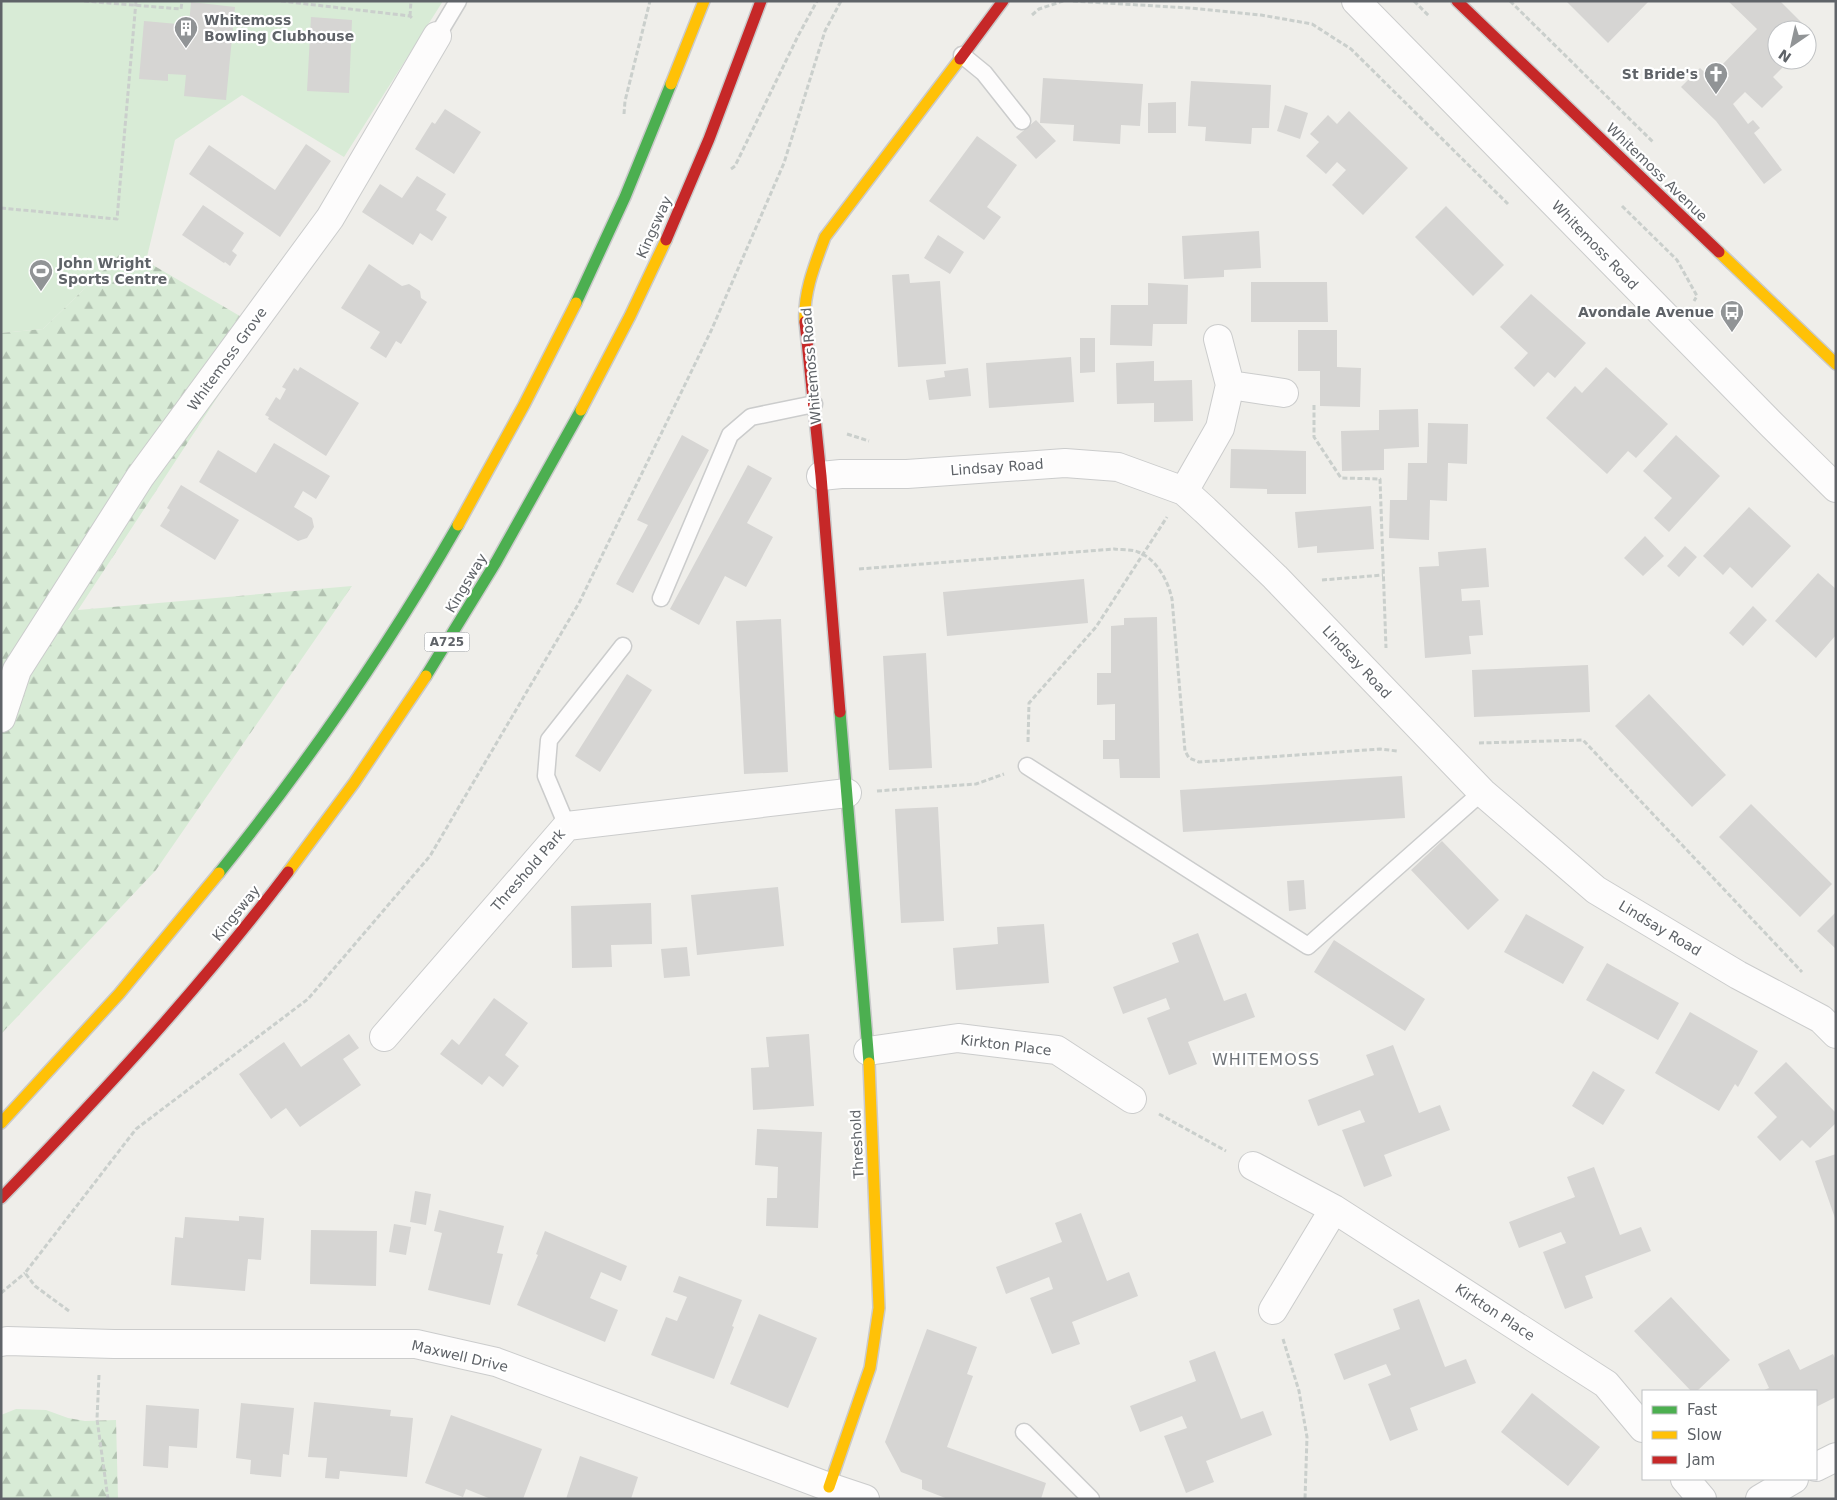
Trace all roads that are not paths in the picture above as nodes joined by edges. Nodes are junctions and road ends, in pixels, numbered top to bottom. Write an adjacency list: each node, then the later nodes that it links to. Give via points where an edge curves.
1 (458, 1): 7 (lane, Whitemoss Grove)
2 (704, 1): 29 (main road, via 636,173 595,264 492,464 431,571 312,750 204,894 137,975)
3 (761, 1): 31 (main road, Kingsway / A725, via 682,200 616,342 504,548 434,664 368,764 254,916 95,1101)
4 (1003, 1): 8 (main road, Whitemoss Road)
5 (1356, 1): 16 (street, Whitemoss Road)
6 (1458, 1): 11 (main road, Whitemoss Avenue)
7 (437, 36): 20 (street, Whitemoss Grove, via 330,218 140,478 22,662)
8 (962, 55): 9 (lane, via 984,73); 14 (main road, Whitemoss Road, via 825,237 804,308)
9 (1022, 121)
10 (1218, 339): 12 (street)
11 (1836, 364)
12 (1230, 385): 13 (street); 17 (street, via 1220,428)
13 (1284, 394)
14 (814, 404): 15 (main road, Whitemoss Road); 18 (lane, via 751,417 730,435)
15 (821, 476): 17 (street, Lindsay Road, via 907,474 1065,462 1118,467); 22 (main road, Whitemoss Road)
16 (1836, 488)
17 (1184, 491): 23 (street, Lindsay Road, via 1274,576)
18 (661, 598)
19 (622, 646): 24 (lane, via 549,740 546,776)
20 (1, 718)
21 (1027, 766): 23 (lane, via 1308,946)
22 (846, 792): 24 (street, Threshold Park); 27 (main road, Threshold)
23 (1482, 792): 25 (street, Lindsay Road, via 1596,890 1738,975 1821,1020)
24 (567, 826): 26 (street, Threshold Park)
25 (1836, 1034)
26 (384, 1037)
27 (868, 1051): 28 (street, Kirkton Place, via 958,1038 1057,1050); 41 (main road, Threshold, via 879,1308 870,1368)
28 (1132, 1099)
29 (1, 1123)
30 (1252, 1166): 32 (street, Kirkton Place)
31 (1, 1198)
32 (1334, 1209): 33 (street); 35 (street, Kirkton Place, via 1606,1384)
33 (1273, 1310)
34 (1, 1342): 41 (street, Maxwell Drive, via 416,1344 496,1362)
35 (1642, 1427)
36 (1024, 1432): 43 (lane)
37 (1836, 1457): 38 (street)
38 (1817, 1466)
39 (1687, 1480): 44 (street)
40 (1792, 1480): 45 (street)
41 (829, 1487): 42 (street, Maxwell Drive)
42 (866, 1499)
43 (1090, 1499)
44 (1702, 1499)
45 (1760, 1499)

